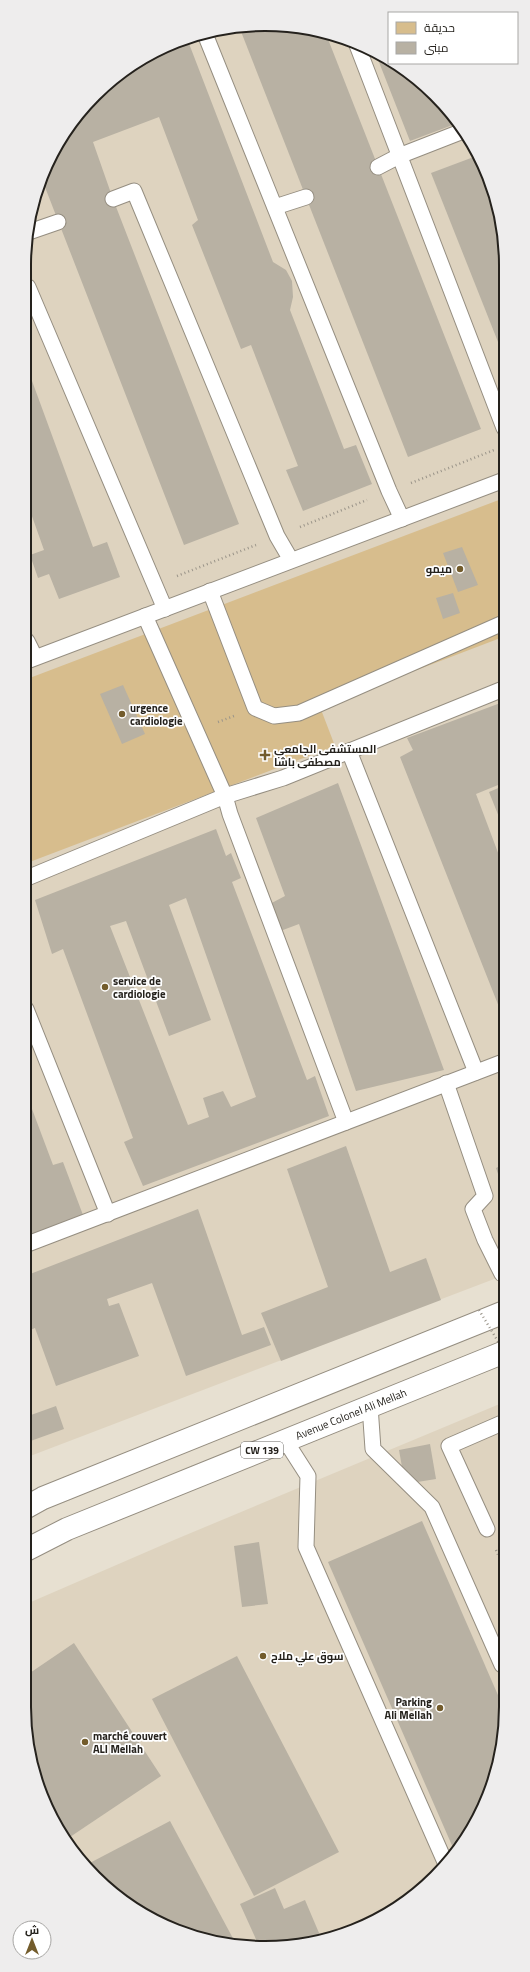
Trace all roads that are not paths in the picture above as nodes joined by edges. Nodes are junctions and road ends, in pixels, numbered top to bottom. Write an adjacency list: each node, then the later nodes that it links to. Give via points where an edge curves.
1 (207, 38): 8 (lane)
2 (359, 51): 4 (lane)
3 (458, 133): 4 (lane)
4 (399, 156): 5 (lane); 12 (lane)
5 (378, 167)
6 (306, 197): 8 (lane)
7 (113, 199): 15 (lane, via 134,191 277,536)
8 (275, 207): 14 (lane)
9 (58, 222): 10 (lane)
10 (34, 230)
11 (31, 294): 17 (lane)
12 (499, 415)
13 (499, 482): 14 (lane)
14 (402, 519): 15 (lane)
15 (291, 560): 16 (lane)
16 (210, 591): 17 (lane); 19 (lane, via 255,708 274,716 299,713)
17 (165, 609): 18 (lane)
18 (145, 616): 20 (lane); 23 (lane)
19 (499, 625)
20 (31, 659)
21 (499, 690): 22 (lane)
22 (350, 752): 23 (lane, via 283,778); 27 (lane)
23 (225, 796): 24 (lane); 29 (lane)
24 (31, 876)
25 (31, 1022): 30 (lane)
26 (499, 1063): 27 (lane)
27 (476, 1072): 28 (lane)
28 (446, 1083): 29 (lane); 32 (lane, via 485,1196 473,1209)
29 (346, 1122): 30 (lane)
30 (108, 1214): 31 (lane)
31 (31, 1243)
32 (499, 1268)
33 (499, 1314): 38 (highway)
34 (499, 1354): 35 (highway, Avenue Colonel Ali Mellah / CW 139)
35 (370, 1406): 37 (highway, Avenue Colonel Ali Mellah / CW 139); 41 (lane, via 373,1450 432,1507)
36 (499, 1424): 39 (lane, via 449,1446)
37 (285, 1440): 40 (highway, Avenue Colonel Ali Mellah / CW 139, via 67,1529); 42 (lane, via 308,1476 306,1547)
38 (31, 1505)
39 (487, 1529)
40 (31, 1547)
41 (499, 1658)
42 (443, 1858)

